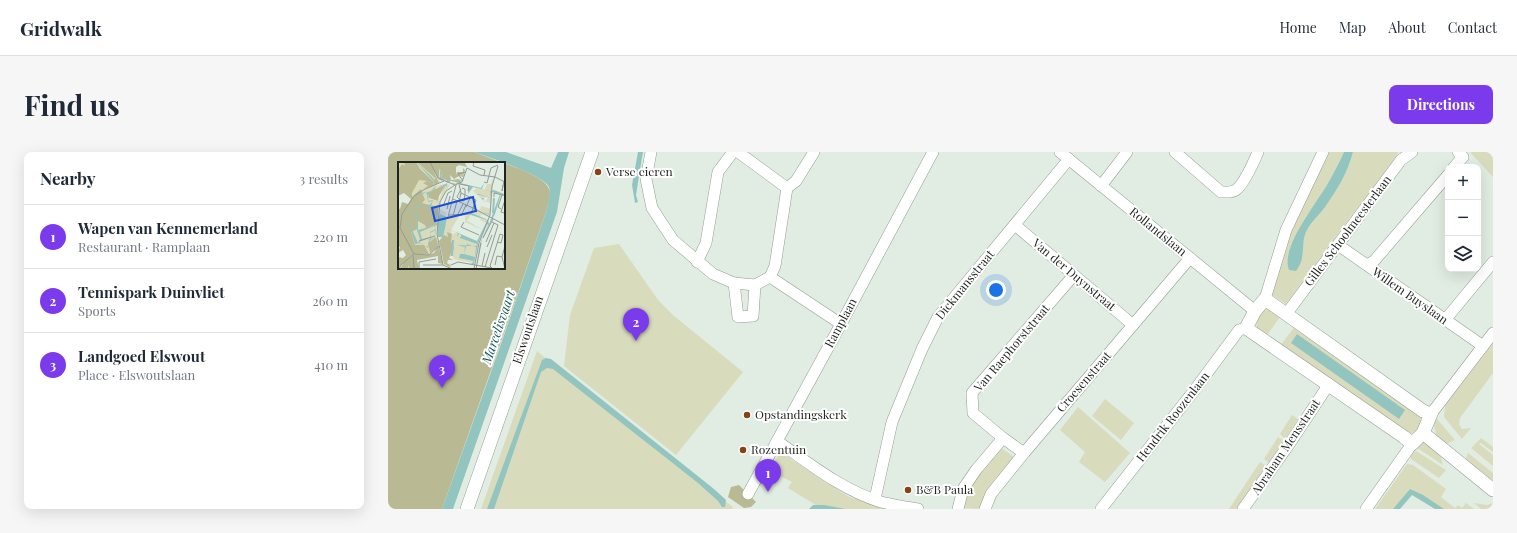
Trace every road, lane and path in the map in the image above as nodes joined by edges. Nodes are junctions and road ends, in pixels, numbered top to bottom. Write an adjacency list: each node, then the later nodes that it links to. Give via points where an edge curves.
1 (592, 152): 47 (street, Elswoutslaan)
2 (651, 152): 21 (street, via 646,179 652,208 673,240)
3 (733, 152): 21 (street, via 718,172 706,243)
4 (738, 152): 17 (street)
5 (814, 152): 17 (street, via 796,181)
6 (932, 152): 32 (street, Ramplaan)
7 (1127, 152): 16 (street)
8 (1175, 152): 9 (street, via 1221,192 1229,193 1237,190 1247,176)
9 (1258, 152)
10 (1323, 152): 28 (street, via 1286,230)
11 (1412, 152): 19 (street, Gilles Schoolmeesterlaan, via 1401,160)
12 (1458, 152): 14 (street, via 1463,157)
13 (1065, 156): 16 (street, Rollandslaan); 18 (street, Dickmansstraat)
14 (1457, 164)
15 (1445, 178): 23 (street, via 1374,261)
16 (1101, 186): 20 (street, Rollandslaan)
17 (787, 188): 25 (street, via 775,266)
18 (1015, 224): 24 (street, Van der Duynstraat); 46 (street, Dickmansstraat, via 938,317 892,422)
19 (1338, 244): 23 (street, Willem Buyslaan); 30 (street, Gilles Schoolmeesterlaan)
20 (1190, 258): 29 (street, Rollandslaan); 33 (street, Croesenstraat)
21 (697, 262): 26 (street, via 713,274)
22 (1493, 262): 31 (street)
23 (1367, 265): 31 (street, Willem Buyslaan)
24 (1074, 275): 33 (street, Van der Duynstraat); 40 (street, Van Raephorststraat, via 972,393 973,413)
25 (770, 277): 27 (street); 32 (street)
26 (734, 283): 27 (street); 27 (street, via 738,317 752,316)
27 (755, 285)
28 (1265, 299): 29 (street); 30 (street)
29 (1255, 311): 34 (street)
30 (1287, 313): 38 (street, via 1423,411)
31 (1445, 320): 36 (street, Willem Buyslaan)
32 (841, 324): 41 (street, Ramplaan)
33 (1133, 326): 43 (street, Croesenstraat)
34 (1246, 328): 37 (street); 51 (street, Hendrik Roozenlaan, via 1239,330)
35 (1493, 333): 36 (street)
36 (1483, 346): 38 (street)
37 (1329, 384): 42 (street); 52 (street, Abraham Mensstraat)
38 (1431, 414): 39 (street)
39 (1423, 433): 42 (street); 44 (street)
40 (1003, 438): 43 (street, Van Raephorststraat); 49 (street, via 963,489)
41 (777, 441): 45 (street, Ramplaan); 46 (street, via 825,475 857,493)
42 (1412, 444): 53 (street)
43 (1024, 453): 50 (street, Croesenstraat, via 991,494)
44 (1493, 490)
45 (748, 494)
46 (874, 499): 48 (street)
47 (467, 509)
48 (918, 509)
49 (958, 509)
50 (985, 509)
51 (1102, 509)
52 (1243, 509)
53 (1366, 509)

